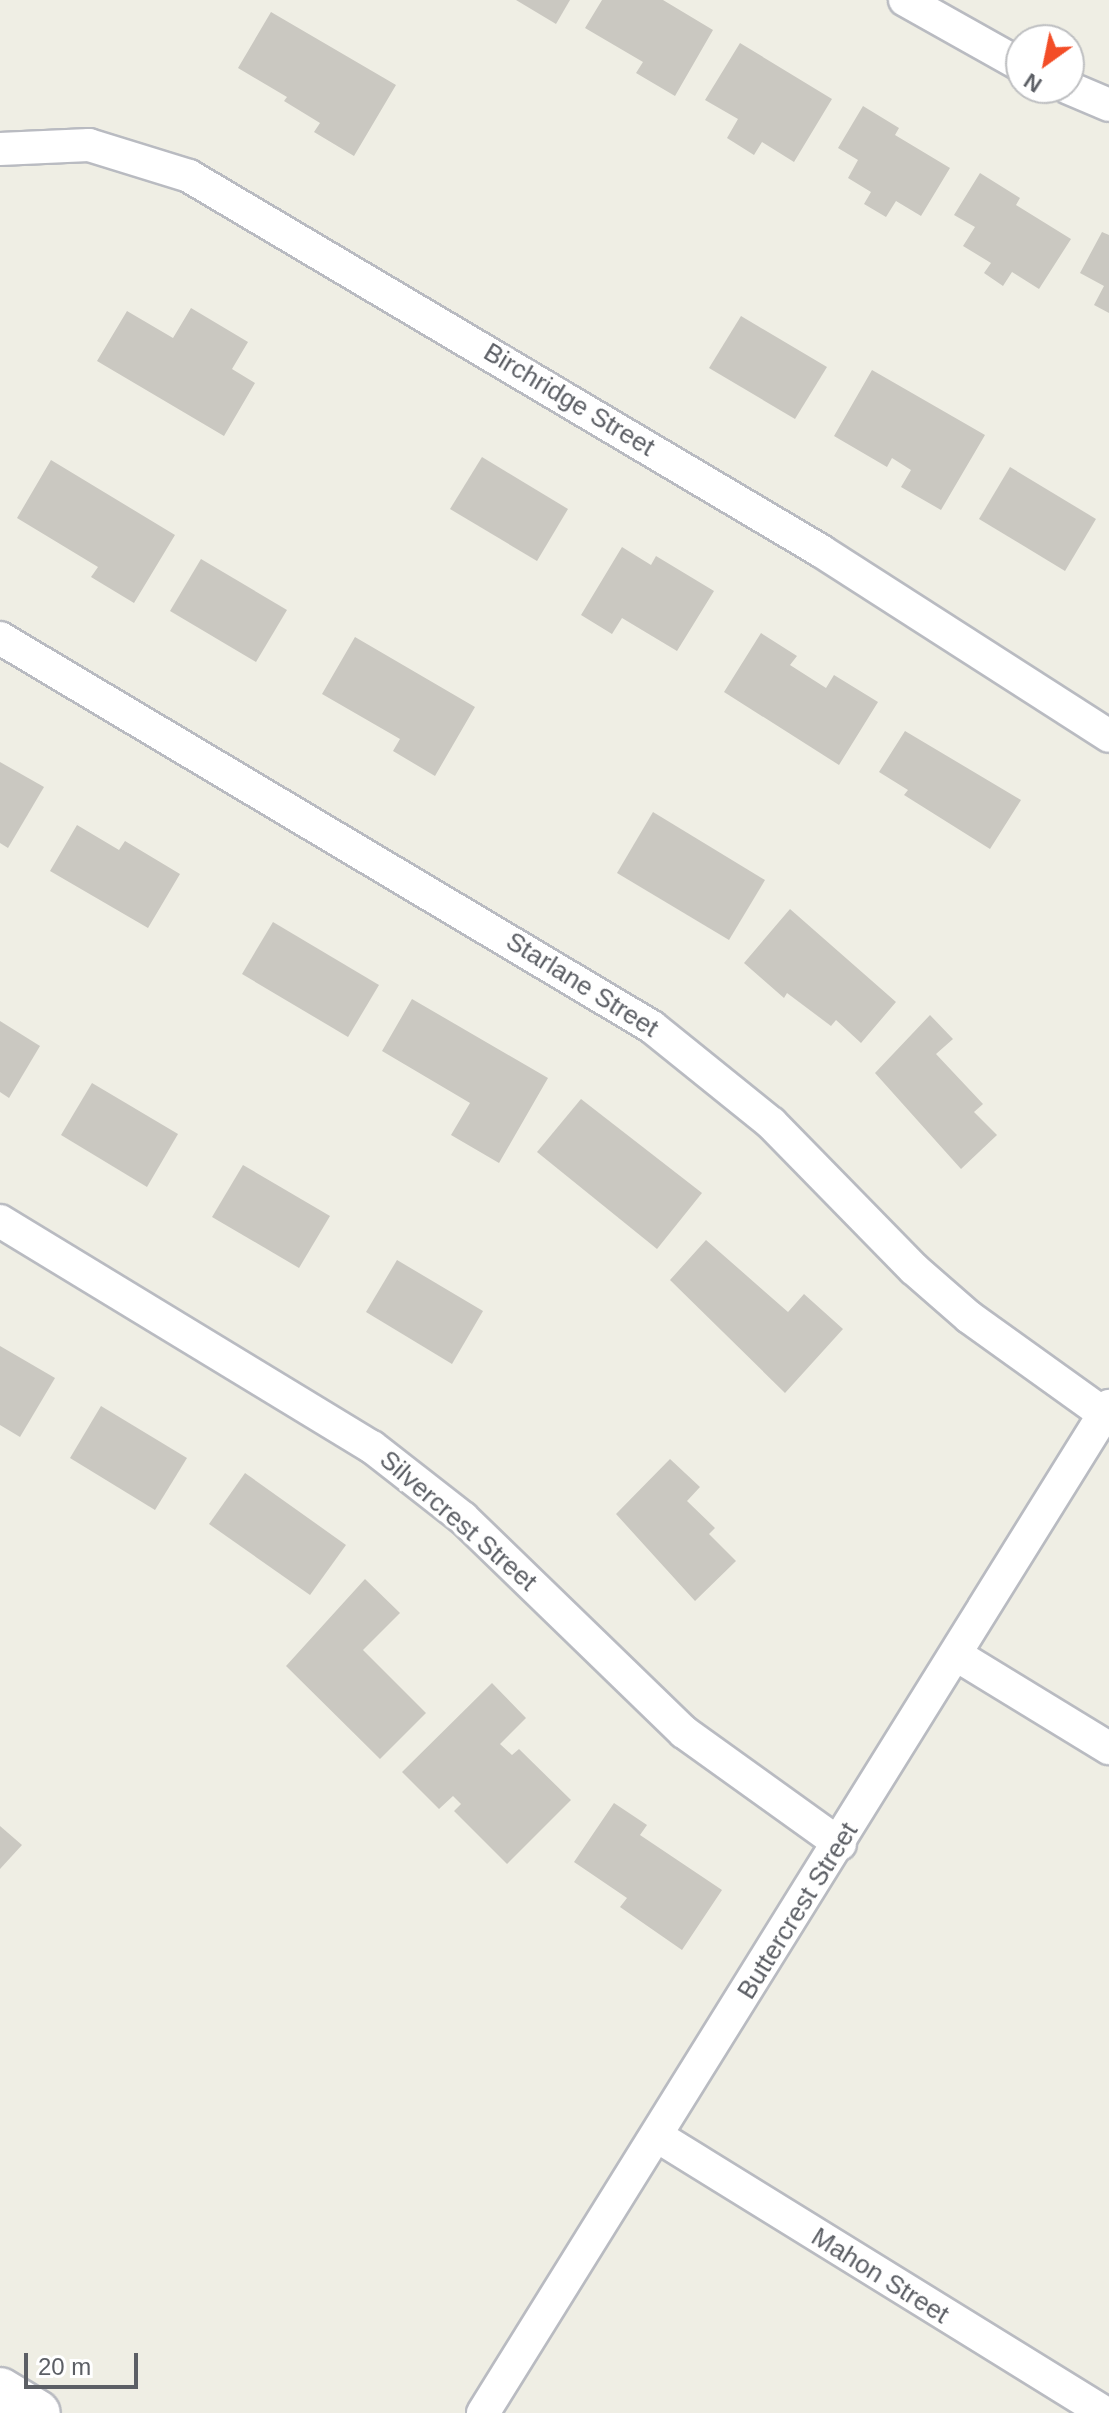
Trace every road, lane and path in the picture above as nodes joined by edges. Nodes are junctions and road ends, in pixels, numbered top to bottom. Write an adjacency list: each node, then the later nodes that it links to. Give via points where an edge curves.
1 (905, 0): 2 (street)
2 (1005, 56)
3 (1085, 95): 4 (street)
4 (1109, 105)
5 (0, 149): 7 (street, Birchridge Street, via 89,145 189,176 835,559)
6 (0, 638): 9 (street, Starlane Street, via 652,1027 771,1123 914,1269 969,1317)
7 (1109, 736)
8 (0, 1221): 12 (street, Silvercrest Street, via 372,1447 463,1518 684,1732)
9 (1106, 1410): 10 (street, Buttercrest Street)
10 (958, 1656): 11 (street); 12 (street, Buttercrest Street)
11 (1109, 1748)
12 (840, 1844): 13 (street, Buttercrest Street)
13 (657, 2136): 16 (street, Buttercrest Street); 17 (street, Mahon Street)
14 (0, 2390): 15 (main road)
15 (38, 2413)
16 (483, 2413)
17 (1105, 2413)

